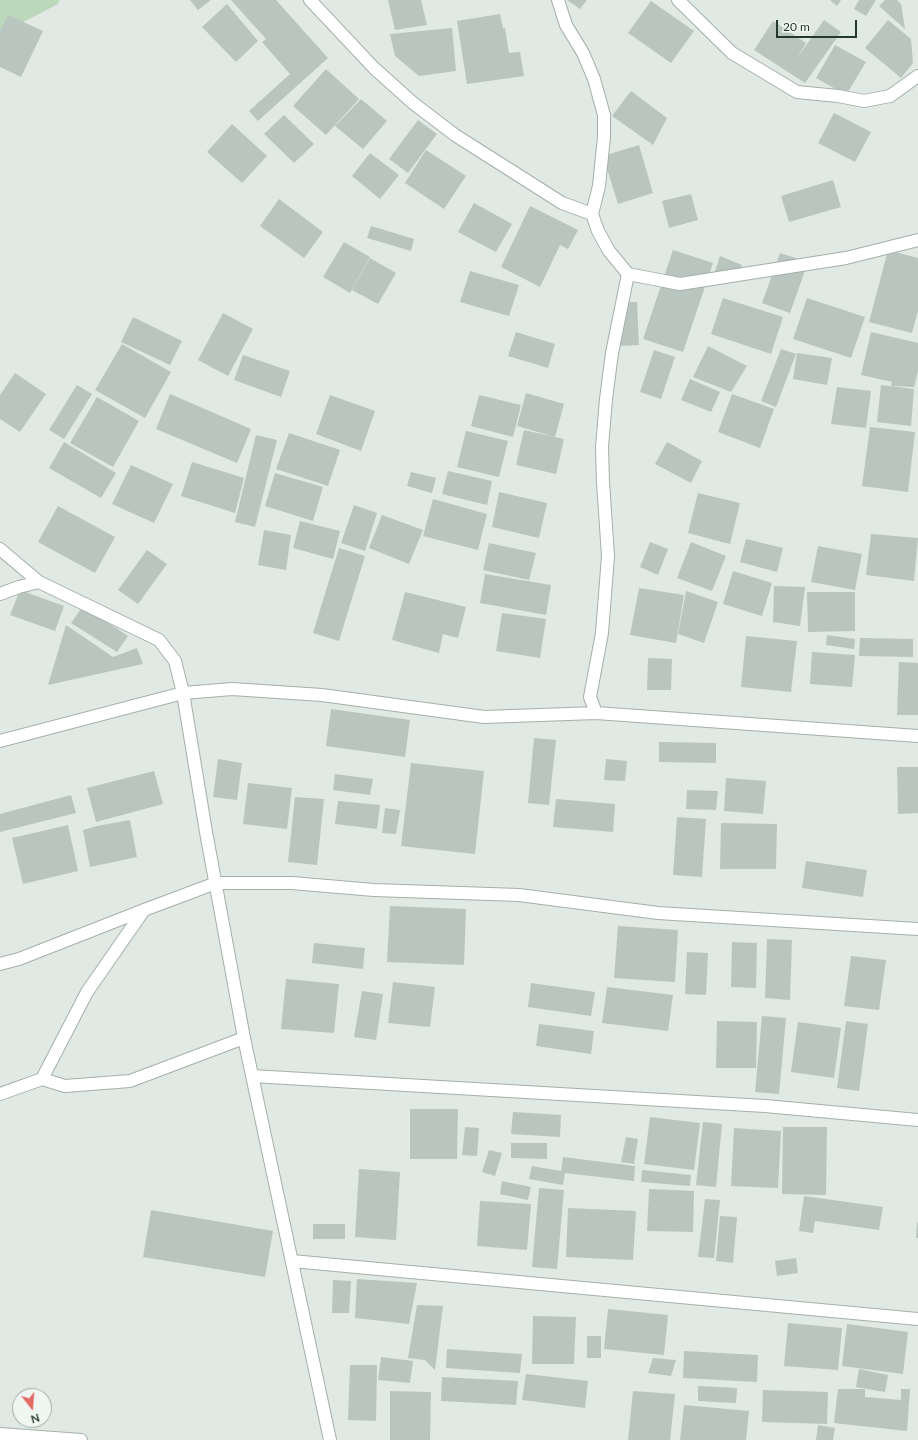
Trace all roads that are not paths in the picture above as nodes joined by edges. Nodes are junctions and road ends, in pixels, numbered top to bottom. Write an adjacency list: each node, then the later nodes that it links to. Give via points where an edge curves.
1 (310, 0): 5 (street, via 374,68 413,103 455,135 562,203)
2 (558, 0): 5 (street, via 566,25 583,53 594,79 604,115 599,186)
3 (678, 0): 4 (street, via 732,53 797,92 838,96 864,102 890,96)
4 (918, 76)
5 (592, 214): 7 (street, via 609,251)
6 (918, 240): 7 (street, via 846,258 680,284)
7 (628, 274): 12 (street, via 612,353 602,447 608,556 602,633 590,698)
8 (0, 549): 9 (street)
9 (39, 582): 10 (street); 11 (street, via 160,640 174,661)
10 (0, 594)
11 (184, 693): 12 (street, via 232,689 322,695 484,717); 14 (street); 15 (street)
12 (596, 713): 13 (street)
13 (918, 736)
14 (0, 741)
15 (216, 883): 16 (street); 17 (street, via 292,883 374,890 519,895 658,912); 19 (street)
16 (144, 910): 18 (street); 21 (street, via 87,992)
17 (918, 929)
18 (0, 964)
19 (244, 1038): 20 (street); 21 (street, via 130,1081 65,1086)
20 (252, 1076): 23 (street, via 765,1106); 24 (street)
21 (42, 1079): 22 (street)
22 (0, 1094)
23 (918, 1120)
24 (292, 1261): 25 (street); 28 (street)
25 (918, 1319)
26 (0, 1434): 27 (street)
27 (81, 1440)
28 (330, 1440)

